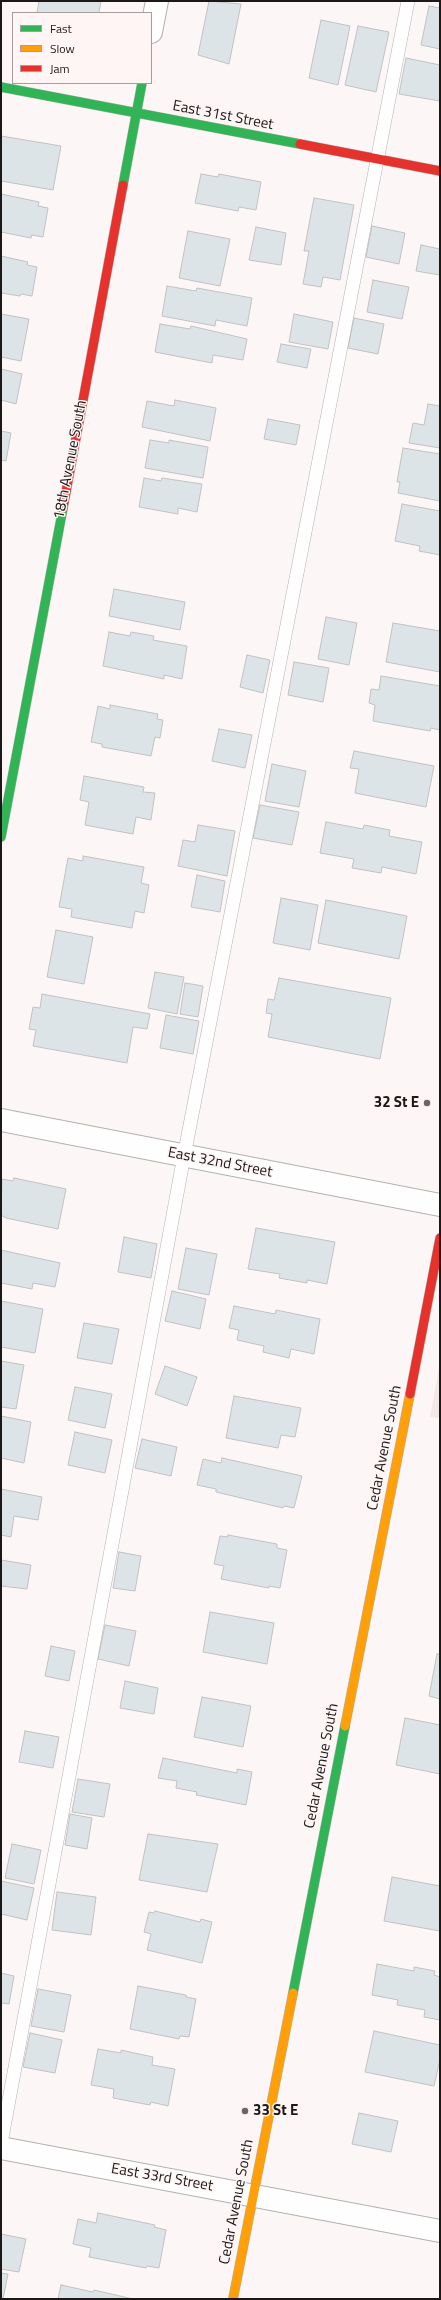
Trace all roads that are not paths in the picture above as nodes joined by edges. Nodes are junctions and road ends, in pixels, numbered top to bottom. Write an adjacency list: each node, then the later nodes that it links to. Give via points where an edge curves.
1 (157, 1): 3 (street)
2 (408, 1): 7 (lane)
3 (152, 27)
4 (142, 84): 6 (street, 18th Avenue South)
5 (1, 87): 6 (street, East 31st Street)
6 (136, 114): 7 (street, East 31st Street); 9 (street, 18th Avenue South)
7 (378, 159): 8 (street, East 31st Street); 11 (lane)
8 (440, 171)
9 (1, 837)
10 (1, 1120): 11 (street, East 32nd Street)
11 (184, 1156): 12 (street, East 32nd Street); 14 (lane)
12 (440, 1205)
13 (440, 1238): 16 (street, Cedar Avenue South)
14 (1, 2143)
15 (1, 2148): 16 (street, East 33rd Street)
16 (253, 2195): 17 (street, East 33rd Street); 18 (street, Cedar Avenue South)
17 (440, 2231)
18 (233, 2299)

